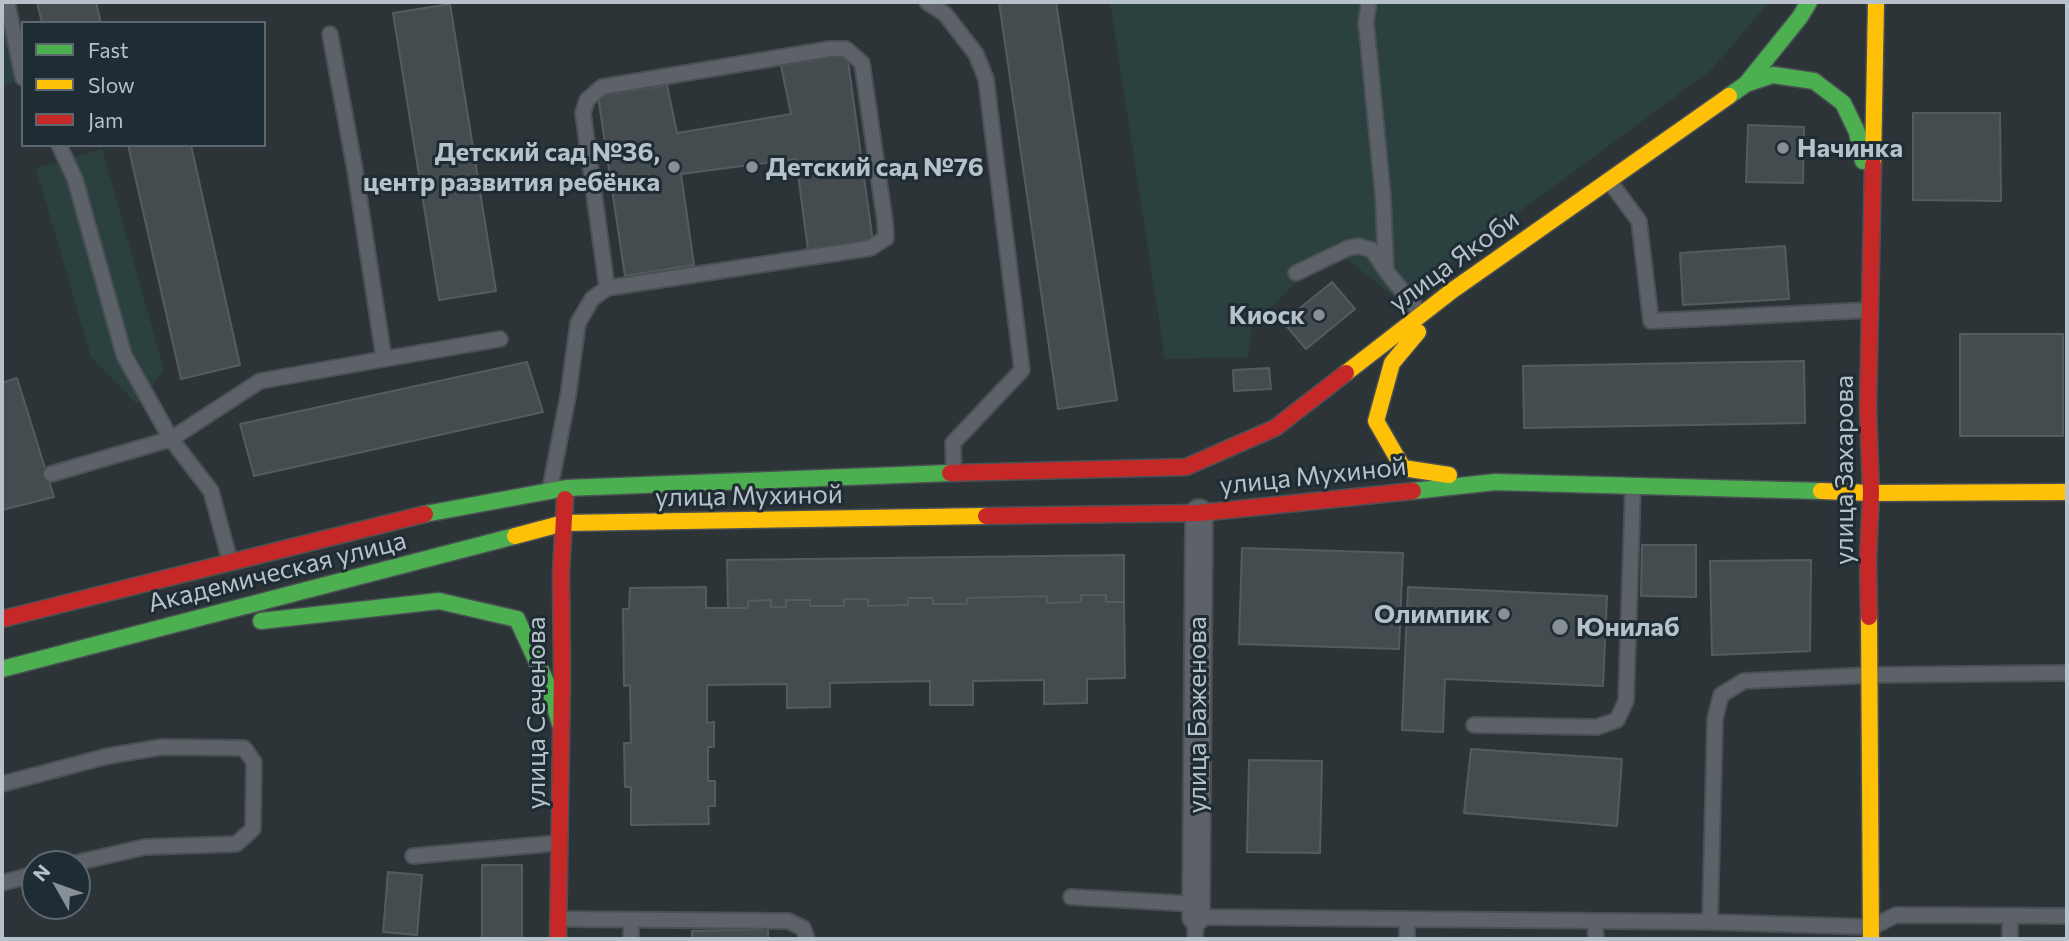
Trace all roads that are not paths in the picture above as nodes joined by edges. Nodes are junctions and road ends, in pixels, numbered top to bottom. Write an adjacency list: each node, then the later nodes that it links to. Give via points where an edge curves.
1 (8, 2): 7 (lane)
2 (927, 2): 22 (lane, via 945,14 976,54 986,79 1022,370 953,443)
3 (1369, 2): 12 (lane, via 1366,22)
4 (1810, 2): 8 (main road)
5 (1875, 2): 11 (main road, улица Захарова)
6 (330, 34): 19 (lane)
7 (21, 68)
8 (1746, 84): 10 (main road, улица Якоби); 11 (main road, via 1773,75 1814,82 1843,103 1857,131)
9 (60, 147): 20 (lane, via 75,179 124,355)
10 (1609, 181): 15 (main road, улица Якоби); 16 (lane, via 1639,221 1651,321)
11 (1872, 207): 16 (main road, улица Захарова)
12 (1386, 271): 13 (lane, via 1372,250 1359,246); 17 (lane)
13 (1296, 273)
14 (607, 288): 14 (lane, via 583,113 587,100 602,87 830,49 846,49 862,63 886,238 870,248); 26 (lane, via 592,299 578,323)
15 (1452, 290): 17 (main road, улица Якоби); 24 (main road, via 1392,363 1376,421 1403,468)
16 (1870, 310): 28 (main road, улица Захарова)
17 (1421, 315): 21 (main road, улица Якоби, via 1275,428)
18 (500, 339): 19 (lane)
19 (384, 359): 20 (lane, via 260,382)
20 (171, 439): 23 (lane); 31 (lane, via 211,491)
21 (1186, 467): 22 (main road, улица Мухиной)
22 (954, 472): 26 (main road, улица Мухиной)
23 (51, 474)
24 (1495, 482): 25 (main road, улица Мухиной); 29 (main road, улица Мухиной)
25 (1633, 485): 28 (main road, улица Мухиной); 37 (lane, via 1626,701 1617,720 1597,727)
26 (558, 489): 30 (main road, улица Сеченова); 31 (main road, улица Мухиной, via 419,515)
27 (2067, 492): 28 (main road, улица Мухиной)
28 (1871, 493): 36 (main road, улица Захарова)
29 (1199, 513): 30 (main road, улица Мухиной); 50 (street, улица Баженова)
30 (564, 523): 33 (main road, Академическая улица); 38 (main road, улица Сеченова)
31 (230, 563): 32 (main road, улица Мухиной)
32 (2, 619)
33 (127, 636): 34 (main road, Академическая улица); 38 (main road, via 439,601 517,619 549,688)
34 (2, 669)
35 (2067, 673): 36 (lane)
36 (1871, 675): 53 (lane, via 1744,681 1721,695 1715,719); 54 (main road, улица Захарова)
37 (1474, 725)
38 (561, 727): 40 (main road, улица Сеченова)
39 (2, 784): 42 (lane, via 108,756 163,747 244,748 254,762 253,829 236,844 145,847)
40 (559, 843): 41 (lane); 48 (main road, улица Сеченова)
41 (413, 856)
42 (91, 859)
43 (21, 878): 44 (lane)
44 (2, 883)
45 (1071, 897): 50 (lane)
46 (2010, 916): 47 (lane); 54 (lane, via 1896,915); 60 (lane)
47 (2067, 916)
48 (559, 919): 49 (lane); 55 (main road, улица Сеченова)
49 (631, 920): 56 (lane); 57 (lane, via 788,921 803,928)
50 (1196, 920): 51 (lane)
51 (1407, 920): 52 (lane); 58 (lane)
52 (1595, 922): 53 (lane); 59 (lane)
53 (1710, 922): 54 (lane)
54 (1872, 933)
55 (558, 939)
56 (631, 939)
57 (807, 939)
58 (1407, 939)
59 (1596, 939)
60 (2011, 939)

